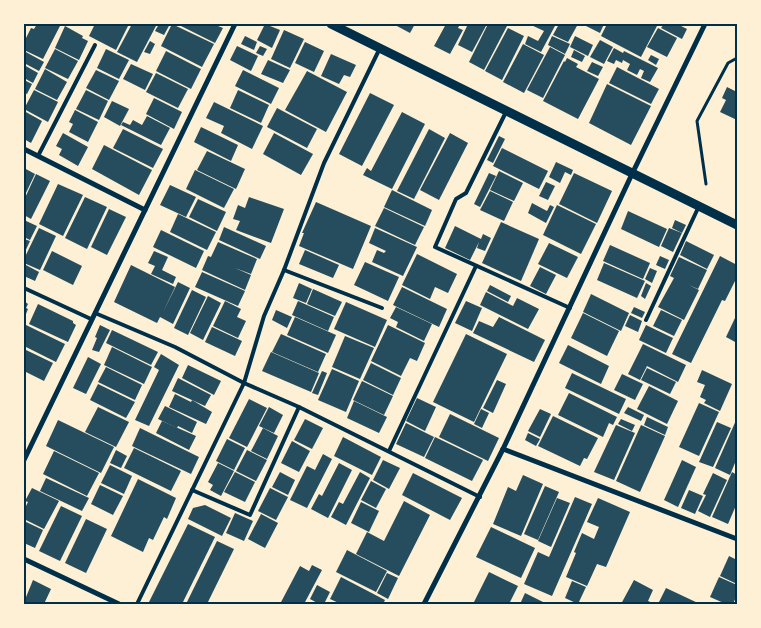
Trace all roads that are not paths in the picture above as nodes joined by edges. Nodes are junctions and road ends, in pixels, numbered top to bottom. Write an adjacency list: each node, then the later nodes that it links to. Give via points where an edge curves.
1 (235, 24): 11 (street)
2 (331, 24): 5 (street)
3 (705, 24): 9 (street)
4 (96, 45): 8 (lane)
5 (380, 48): 6 (street); 14 (lane, via 324,163)
6 (507, 111): 9 (street); 13 (lane, via 466,193 456,199 435,247)
7 (24, 149): 8 (street)
8 (38, 156): 11 (street)
9 (632, 174): 10 (street); 17 (street)
10 (699, 206): 12 (street); 20 (lane)
11 (145, 210): 18 (street)
12 (737, 225)
13 (476, 266): 17 (lane); 24 (lane)
14 (284, 270): 16 (lane); 21 (lane, via 264,316)
15 (24, 288): 19 (lane)
16 (382, 308)
17 (570, 308): 23 (street)
18 (94, 312): 19 (street); 21 (lane, via 175,347)
19 (91, 319): 25 (street)
20 (646, 320)
21 (244, 383): 22 (lane); 26 (lane)
22 (300, 407): 24 (lane); 26 (lane, via 250,515)
23 (504, 449): 27 (street); 28 (street)
24 (389, 451): 27 (lane)
25 (24, 460)
26 (192, 490): 31 (lane)
27 (480, 497): 32 (street)
28 (737, 539)
29 (24, 559): 30 (street)
30 (119, 604)
31 (137, 604)
32 (424, 604)

